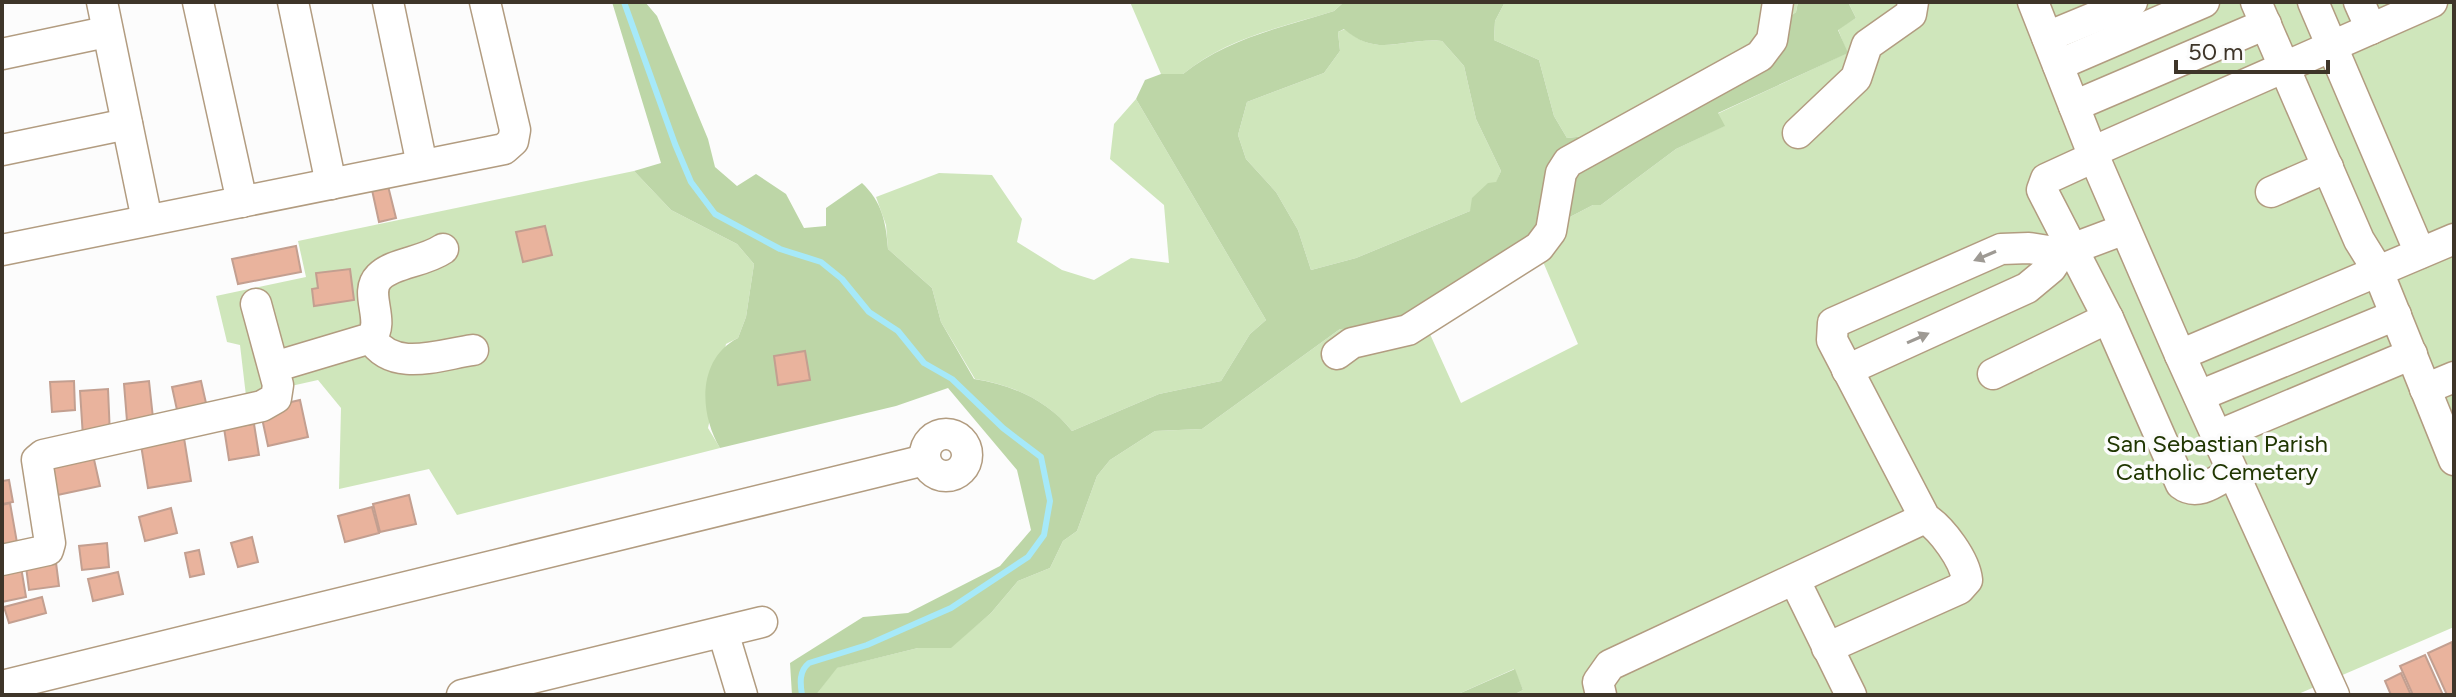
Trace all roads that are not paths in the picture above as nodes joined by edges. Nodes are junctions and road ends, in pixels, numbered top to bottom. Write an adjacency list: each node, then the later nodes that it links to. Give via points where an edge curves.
1 (102, 2): 15 (street)
2 (198, 2): 30 (street)
3 (293, 2): 28 (street)
4 (388, 2): 26 (street)
5 (485, 2): 26 (street, via 515,130 513,141 504,149)
6 (1778, 2): 44 (street, via 1772,40 1760,56 1568,162 1561,173 1551,231 1539,247 1408,330 1364,339)
7 (1913, 2): 23 (street, via 1911,14 1867,45 1856,78)
8 (2034, 2): 16 (street)
9 (2132, 2): 16 (street)
10 (2204, 2): 19 (street)
11 (2313, 2): 17 (street)
12 (2432, 2): 14 (street)
13 (2261, 13): 20 (street); 21 (street)
14 (2379, 13): 17 (street)
15 (106, 32): 18 (street); 22 (street)
16 (2047, 37): 19 (street)
17 (2333, 47): 20 (street); 37 (street)
18 (2, 54)
19 (2058, 65): 21 (street)
20 (2287, 67): 25 (street); 27 (street)
21 (2074, 106): 25 (street)
22 (127, 124): 24 (street); 31 (street)
23 (1798, 133)
24 (2, 150)
25 (2093, 154): 32 (street); 36 (street, via 2042,184)
26 (422, 165): 28 (street)
27 (2328, 167): 29 (street); 38 (street)
28 (331, 184): 30 (street)
29 (2271, 192)
30 (242, 202): 31 (street)
31 (147, 220): 35 (street)
32 (2125, 229): 36 (street); 46 (street)
33 (2454, 239): 37 (street)
34 (443, 249): 42 (street, via 380,275 374,284 377,324)
35 (2, 250)
36 (2067, 251): 41 (street); 48 (street, one-way to 36, via 2027,288); 48 (street, one-way to 48, via 2001,249 1838,318 1830,331)
37 (2420, 253): 38 (street)
38 (2377, 269): 40 (street); 46 (street)
39 (256, 304): 47 (street)
40 (2396, 315): 45 (street); 52 (street)
41 (2108, 318): 49 (street); 56 (street, via 2181,484 2199,490)
42 (371, 338): 43 (street, via 380,353 396,359); 47 (street)
43 (473, 350)
44 (1337, 354)
45 (2412, 354): 51 (street); 53 (street)
46 (2180, 355): 52 (street)
47 (274, 367): 58 (street, via 276,398 262,406 43,455 37,460 48,550)
48 (1847, 370): 57 (street)
49 (1993, 374)
50 (2454, 377): 51 (street)
51 (2425, 389): 55 (street)
52 (2199, 396): 53 (street)
53 (2217, 436): 56 (street)
54 (925, 460): 63 (street)
55 (2454, 460)
56 (2232, 472): 64 (street)
57 (1925, 518): 59 (street); 62 (street, via 1965,569 1964,586)
58 (2, 560)
59 (1795, 581): 62 (street); 67 (street, via 1610,665 1598,682)
60 (762, 622): 61 (street)
61 (723, 632): 65 (street); 66 (street)
62 (1827, 648): 68 (street)
63 (2, 686)
64 (2324, 692)
65 (462, 695)
66 (742, 695)
67 (1601, 695)
68 (1851, 695)

